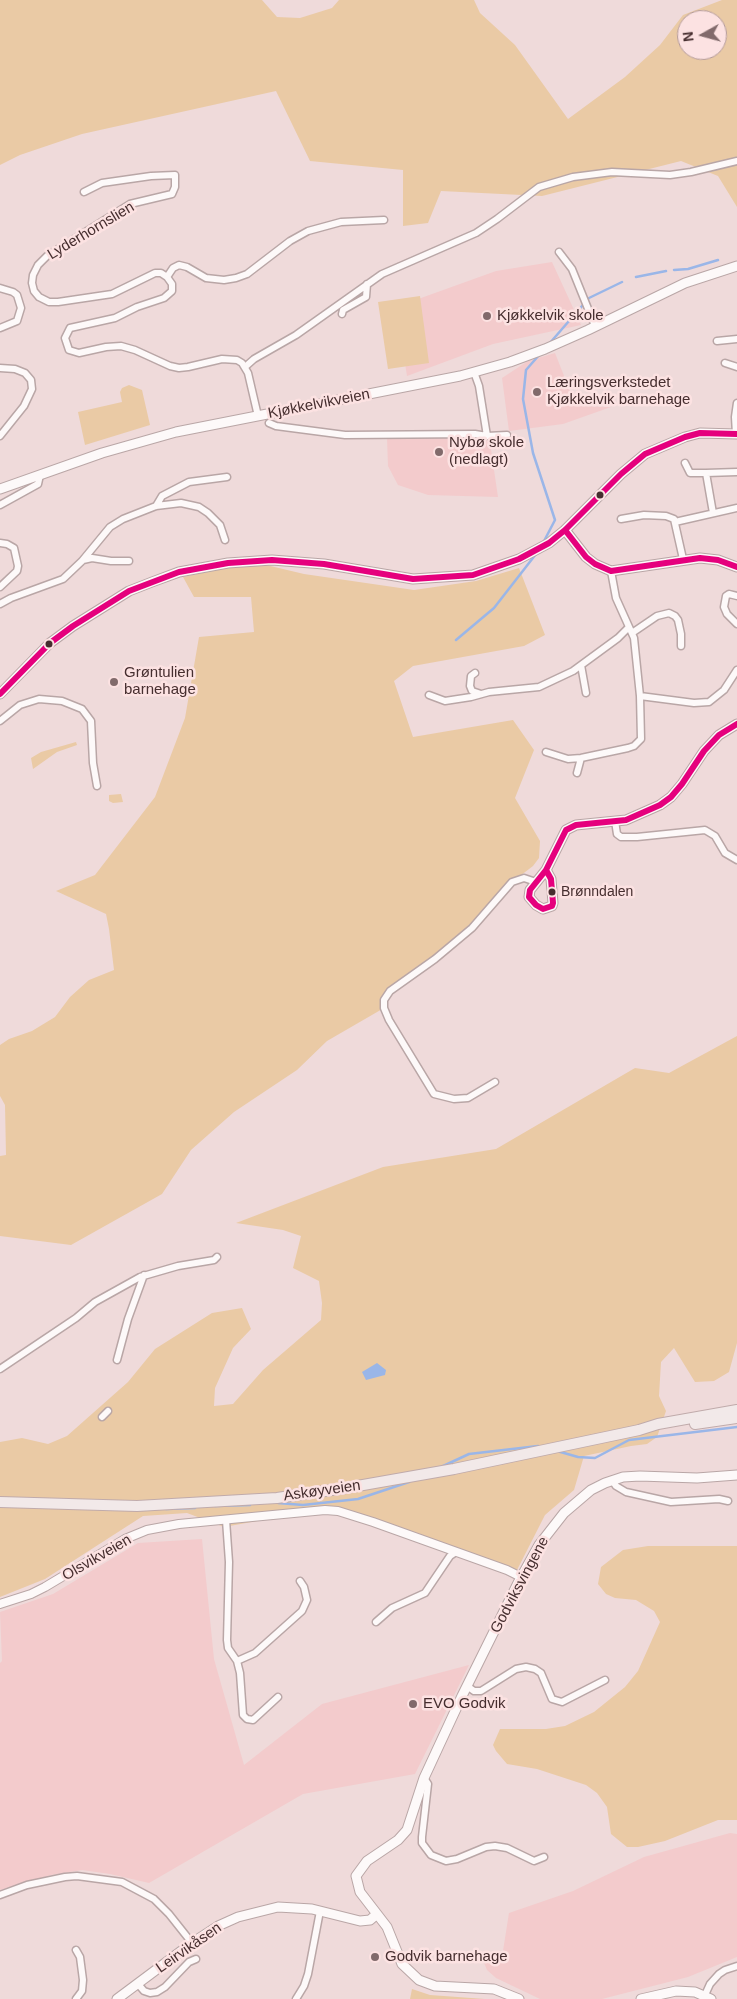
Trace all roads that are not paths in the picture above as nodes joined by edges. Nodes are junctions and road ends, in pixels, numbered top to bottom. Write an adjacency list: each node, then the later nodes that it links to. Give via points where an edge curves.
1 (737, 161): 7 (street, via 670,175 612,172 550,182 476,233 401,264)
2 (84, 192): 6 (street, Lyderhornslien, via 102,183 175,175 172,194 130,204 40,262 32,283 38,296 49,302 81,300 112,294 155,274 161,273)
3 (384, 220): 6 (street, Lyderhornslien, via 341,222 308,231 247,274 236,278 206,278 179,265)
4 (558, 252): 10 (street, via 572,269)
5 (737, 266): 10 (main road, Kjøkkelvikveien, via 685,282)
6 (166, 277): 15 (street, via 172,284 172,291 164,298 104,322 70,328 65,338 69,350 79,353 121,346 179,368 230,359)
7 (367, 284): 9 (street, via 366,296 343,310); 15 (street)
8 (0, 288): 11 (street, via 13,292 21,308 17,321)
9 (342, 314)
10 (595, 326): 18 (main road, Kjøkkelvikveien, via 545,349)
11 (0, 328)
12 (737, 339): 13 (street)
13 (717, 341)
14 (725, 363): 16 (street)
15 (246, 367): 20 (street)
16 (737, 367)
17 (0, 368): 24 (street, via 25,373 31,380 32,389 24,406)
18 (474, 372): 20 (main road, Kjøkkelvikveien); 25 (street)
19 (737, 403): 22 (street, via 734,417)
20 (258, 416): 29 (main road, Kjøkkelvikveien, via 176,432)
21 (269, 423): 25 (street, via 345,435)
22 (737, 434): 38 (main road, via 685,437 645,454)
23 (507, 435): 25 (street)
24 (0, 436)
25 (487, 436)
26 (685, 463): 28 (street, via 690,473)
27 (737, 472): 28 (street)
28 (706, 473): 35 (street)
29 (40, 475): 31 (main road, Kjøkkelvikveien); 32 (street, Kjøkkelvikveien, via 38,484)
30 (227, 477): 33 (street, via 189,482 162,496)
31 (0, 489)
32 (0, 505)
33 (156, 506): 39 (street, via 181,503 199,507 220,525); 42 (street, via 110,527)
34 (737, 508): 35 (street)
35 (713, 513): 37 (street)
36 (621, 519): 37 (street, via 661,515 671,517)
37 (675, 522): 41 (street)
38 (565, 530): 45 (main road, via 586,557); 56 (main road, via 519,559 473,575 457,577 413,578 324,564 272,560 244,560 179,572 129,591 86,616 50,644)
39 (225, 540)
40 (0, 542): 46 (street, via 14,548 18,566)
41 (684, 559): 44 (main road, via 709,558); 45 (main road)
42 (82, 560): 43 (street); 48 (street, via 63,579)
43 (129, 562)
44 (737, 567)
45 (610, 571): 50 (street, via 616,598)
46 (0, 587)
47 (737, 596): 49 (street, via 726,596 724,607)
48 (0, 604)
49 (737, 624)
50 (631, 630): 51 (street, via 669,613 678,620); 52 (street); 59 (street)
51 (681, 646)
52 (581, 665): 55 (street); 57 (street, via 539,687)
53 (737, 670): 59 (street, via 724,690 709,702)
54 (475, 674): 57 (street, via 470,686)
55 (586, 693)
56 (0, 694)
57 (481, 694): 58 (street, via 445,701)
58 (429, 695)
59 (640, 696): 63 (street, via 642,734 638,742 628,748)
60 (0, 721): 65 (street, via 20,705 39,698 62,701 82,709 91,721)
61 (737, 724): 66 (main road, via 719,735 704,751 682,784 665,802 641,815)
62 (546, 752): 63 (street)
63 (581, 758): 64 (street)
64 (577, 773)
65 (97, 786)
66 (615, 821): 67 (street, via 620,837 705,830 715,836 725,853); 68 (main road, via 570,827)
67 (737, 860)
68 (546, 870): 69 (main road); 69 (main road, via 554,896 552,906 543,908 529,897)
69 (536, 882): 70 (street, via 524,878 512,882 472,928 390,991 384,1000 389,1020 434,1094 454,1099 468,1098)
70 (495, 1082)
71 (217, 1257): 72 (street)
72 (144, 1275): 73 (street); 74 (street, via 95,1302)
73 (118, 1360)
74 (0, 1369)
75 (108, 1410): 77 (street)
76 (737, 1410): 79 (main road, Askøyveien)
77 (102, 1417)
78 (737, 1418): 79 (main road, Askøyveien)
79 (640, 1430): 83 (main road, Askøyveien, via 444,1471 277,1498 137,1506)
80 (737, 1475): 81 (main road, Godviksvingene, via 697,1478 640,1476)
81 (612, 1480): 82 (street, via 626,1492 671,1502); 86 (main road, Godviksvingene, via 591,1490 564,1513 539,1545)
82 (728, 1501)
83 (0, 1502)
84 (226, 1520): 85 (street, Olsvikveien, via 338,1511); 88 (street, Olsvikveien, via 147,1530 125,1539 45,1587); 90 (street, via 229,1562 227,1640)
85 (456, 1552): 86 (street, Olsvikveien); 89 (street, via 425,1593 392,1608)
86 (521, 1577): 92 (main road, Godviksvingene)
87 (300, 1581): 90 (street, via 307,1600 302,1611 255,1653)
88 (0, 1604)
89 (376, 1622)
90 (237, 1661): 93 (street, via 242,1682 243,1714 247,1719 253,1720)
91 (605, 1680): 92 (street, via 562,1702 552,1699 541,1674 526,1667 516,1669 481,1691)
92 (467, 1686): 94 (main road, Godviksvingene)
93 (278, 1697)
94 (424, 1778): 95 (street, Godviksvingene, via 428,1784 422,1843 431,1855 446,1861 495,1846 534,1861); 97 (main road, Godviksvingene, via 407,1830 367,1861 356,1876 357,1886)
95 (544, 1857)
96 (0, 1895): 101 (street, via 65,1876 122,1882 154,1899)
97 (368, 1904): 99 (main road, Godviksvingene); 100 (main road)
98 (320, 1911): 100 (main road, Leirvikåsen); 101 (main road, Leirvikåsen, via 278,1907 238,1917); 109 (street, via 308,1974)
99 (377, 1914): 100 (main road, via 370,1920); 110 (main road, Godviksvingene, via 387,1927 402,1964 419,1980 435,1986 494,1989)
100 (360, 1921)
101 (192, 1943): 105 (main road, Leirvikåsen)
102 (76, 1950): 107 (street, via 83,1980 82,1991)
103 (196, 1959): 105 (street, Leirvikåsen, via 157,1992 144,1991)
104 (737, 1966): 106 (street, via 719,1974 710,1984)
105 (138, 1984): 108 (main road, Leirvikåsen)
106 (708, 1997): 111 (main road, via 696,1992 676,1991)
107 (76, 1999)
108 (118, 1999)
109 (296, 1999)
110 (519, 1999)
111 (641, 1999)

